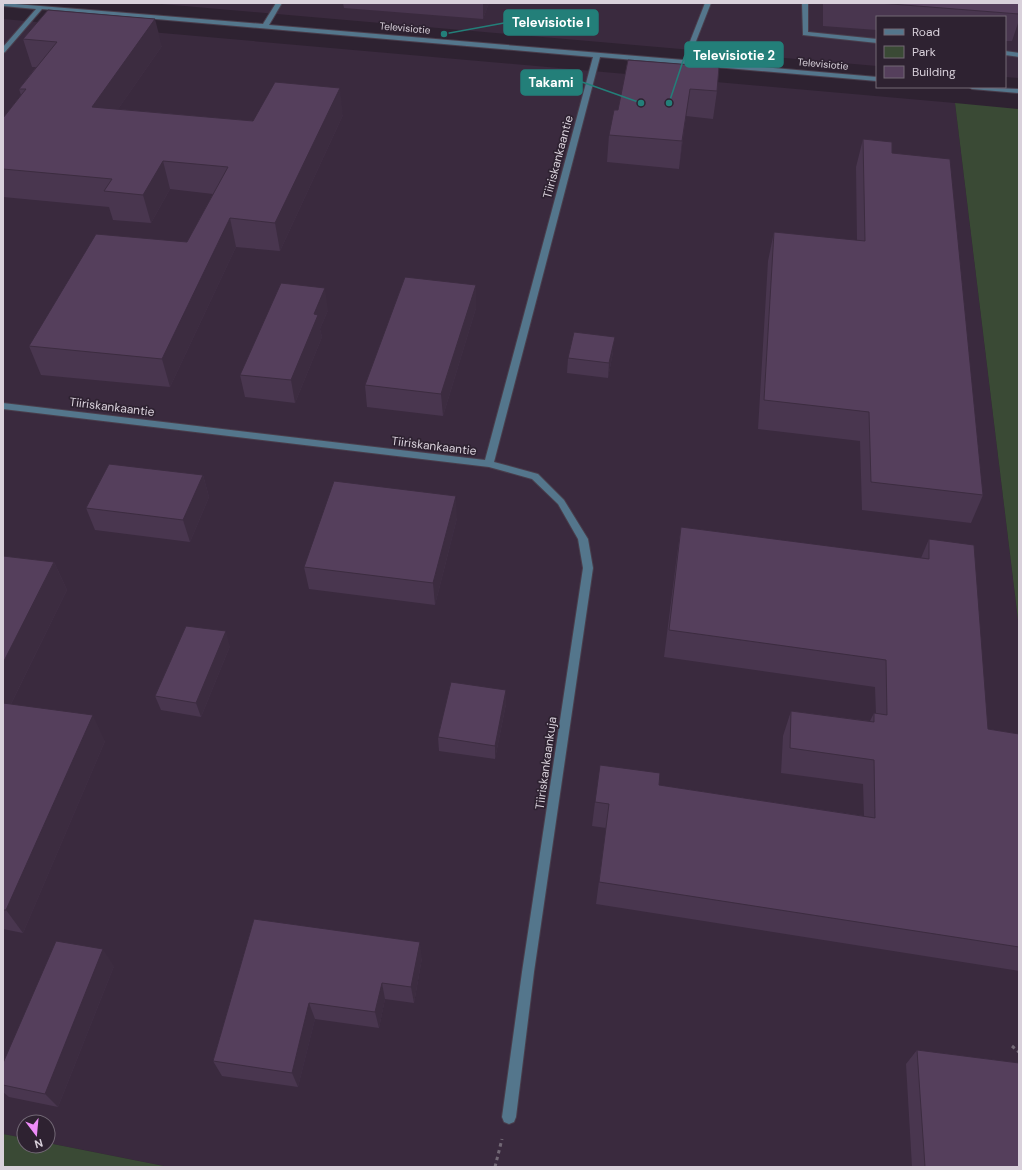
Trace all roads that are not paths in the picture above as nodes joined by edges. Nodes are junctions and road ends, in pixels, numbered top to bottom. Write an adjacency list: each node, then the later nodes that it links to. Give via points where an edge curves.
1 (279, 3): 6 (street)
2 (708, 3): 12 (street)
3 (805, 3): 7 (street, via 805,34)
4 (3, 4): 5 (street, Televisiotie)
5 (41, 7): 6 (street, Televisiotie); 8 (street)
6 (265, 26): 11 (street, Televisiotie)
7 (876, 41)
8 (3, 51)
9 (1006, 53): 10 (street)
10 (1019, 54)
11 (597, 55): 12 (street, Televisiotie); 17 (street, Tiiriskankaantie)
12 (687, 63): 13 (street, Televisiotie)
13 (876, 79)
14 (984, 88): 15 (street)
15 (1019, 91)
16 (3, 406): 17 (street, Tiiriskankaantie)
17 (489, 464): 18 (street, Tiiriskankaankuja, via 535,476 561,502 583,539 588,568)
18 (508, 1118)

